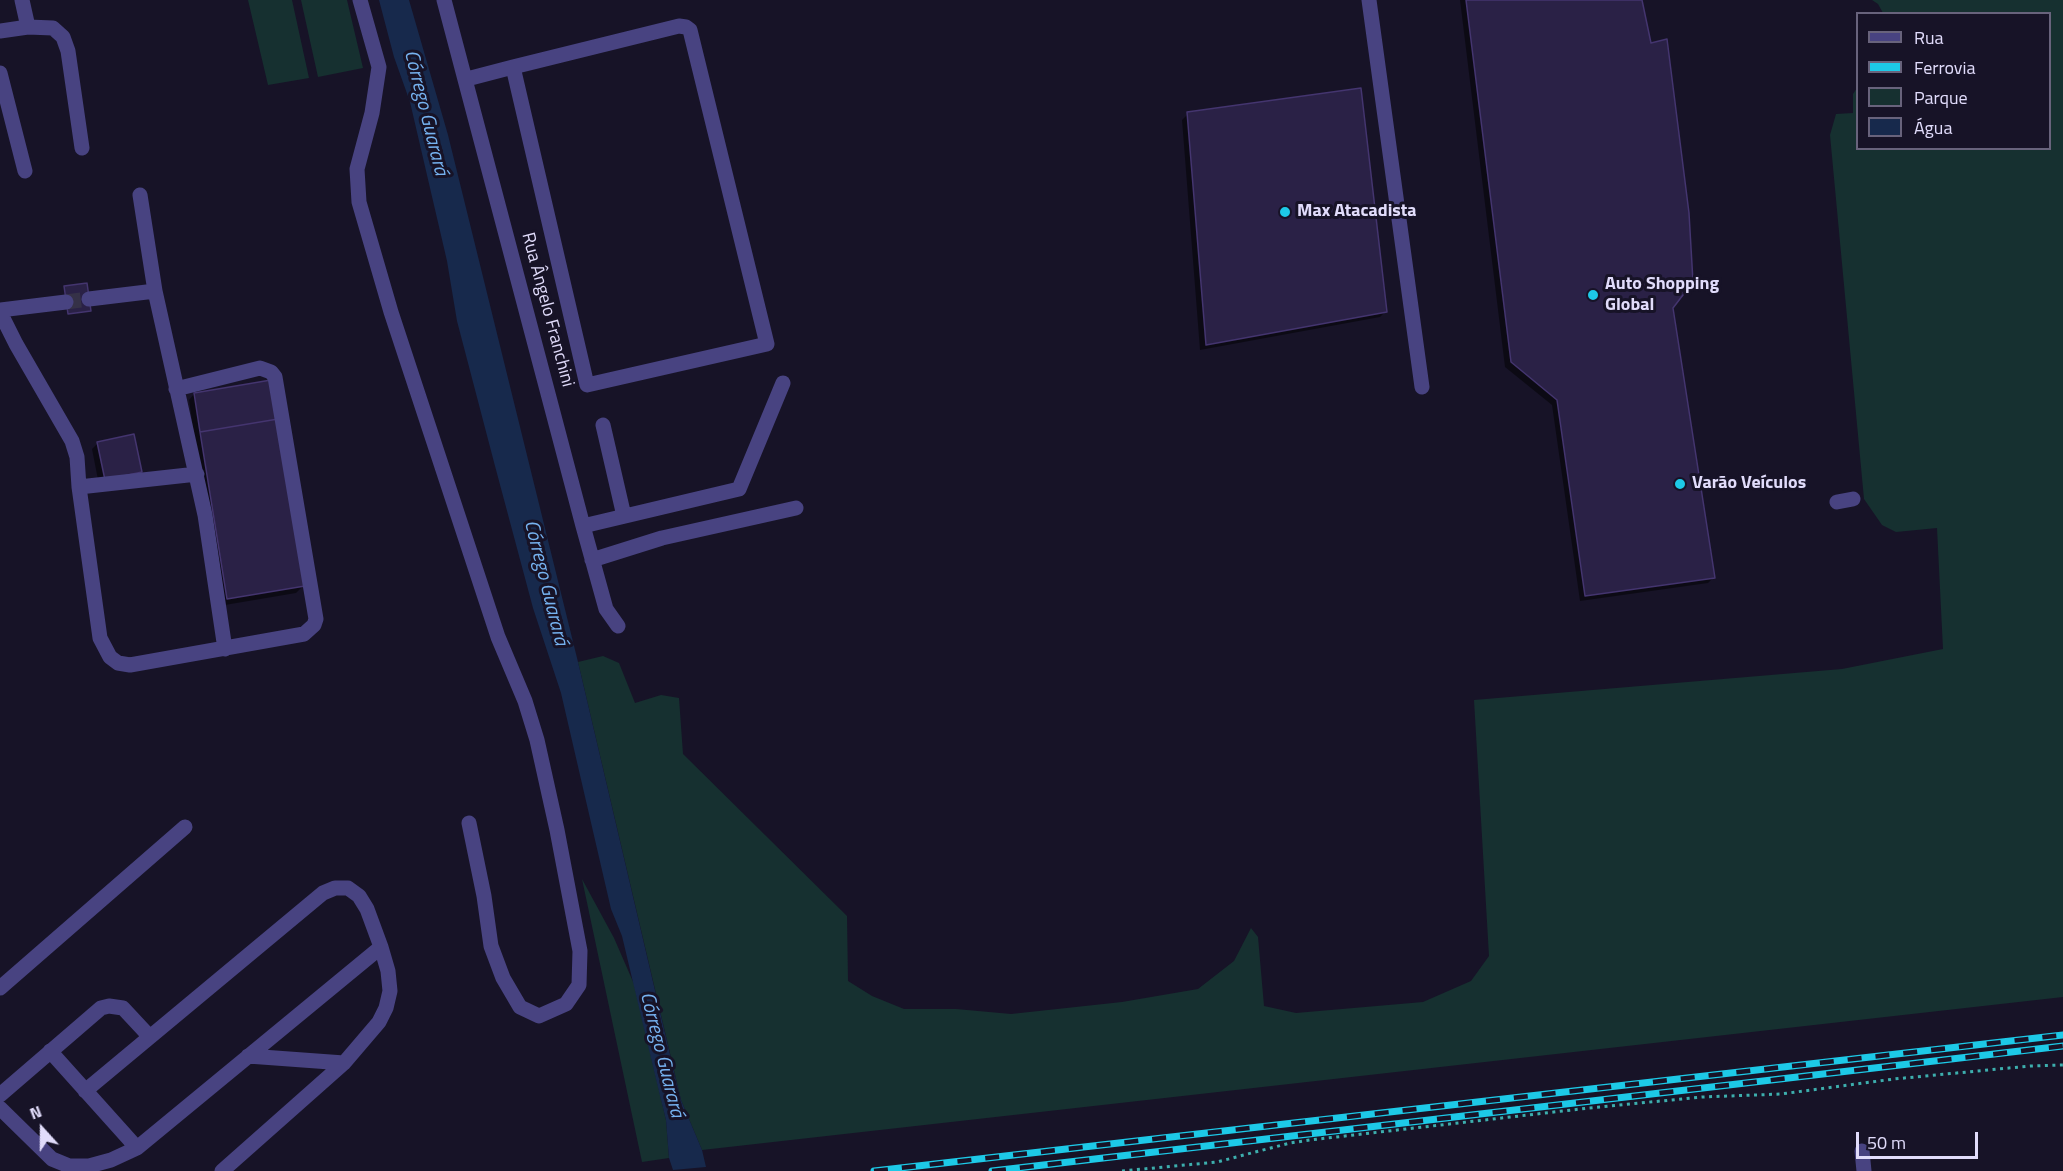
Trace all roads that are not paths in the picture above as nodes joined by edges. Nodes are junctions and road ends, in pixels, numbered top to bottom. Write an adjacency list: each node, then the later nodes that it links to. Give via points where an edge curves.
1 (22, 0): 5 (street)
2 (360, 0): 29 (street, via 379,67 357,169 359,202 498,637 537,740 580,951 579,985 566,1004 539,1016 520,1006 503,978 491,946)
3 (1369, 0): 18 (street)
4 (448, 1): 9 (street, Rua Ângelo Franchini)
5 (28, 27): 6 (street); 10 (street, via 53,28 63,37)
6 (0, 31)
7 (513, 67): 7 (street, via 679,26 690,30 767,344 587,385); 9 (street)
8 (0, 73): 11 (street)
9 (467, 79): 25 (street, Rua Ângelo Franchini)
10 (82, 148)
11 (25, 171)
12 (140, 195): 13 (street)
13 (155, 291): 14 (street); 19 (street)
14 (89, 299)
15 (66, 302): 16 (street)
16 (0, 311): 22 (street, via 72,441)
17 (783, 383): 24 (street, via 739,489)
18 (1422, 387)
19 (176, 389): 21 (street); 28 (street, via 260,368 275,377 316,619 304,634)
20 (603, 424): 24 (street)
21 (197, 474): 22 (street); 28 (street)
22 (79, 487): 28 (street, via 100,639 110,657 130,665)
23 (796, 508): 26 (street, via 662,538)
24 (624, 516): 25 (street)
25 (583, 526): 26 (street, Rua Ângelo Franchini)
26 (592, 560): 27 (street, Rua Ângelo Franchini, via 606,609)
27 (618, 626)
28 (225, 649)
29 (468, 823)
30 (185, 827): 32 (street)
31 (381, 947): 33 (street, via 359,896 348,888 335,888 323,893); 35 (street); 36 (street, via 390,991 386,1008)
32 (0, 988)
33 (150, 1037): 34 (street, via 123,1008 108,1005); 37 (street)
34 (50, 1051): 37 (street); 38 (street)
35 (248, 1056): 36 (street); 40 (street)
36 (344, 1063): 42 (street)
37 (85, 1091): 40 (street)
38 (0, 1095)
39 (0, 1108): 40 (street, via 52,1159 69,1166 89,1167)
40 (137, 1148)
41 (1862, 1151): 43 (street)
42 (222, 1171)
43 (1864, 1171)

